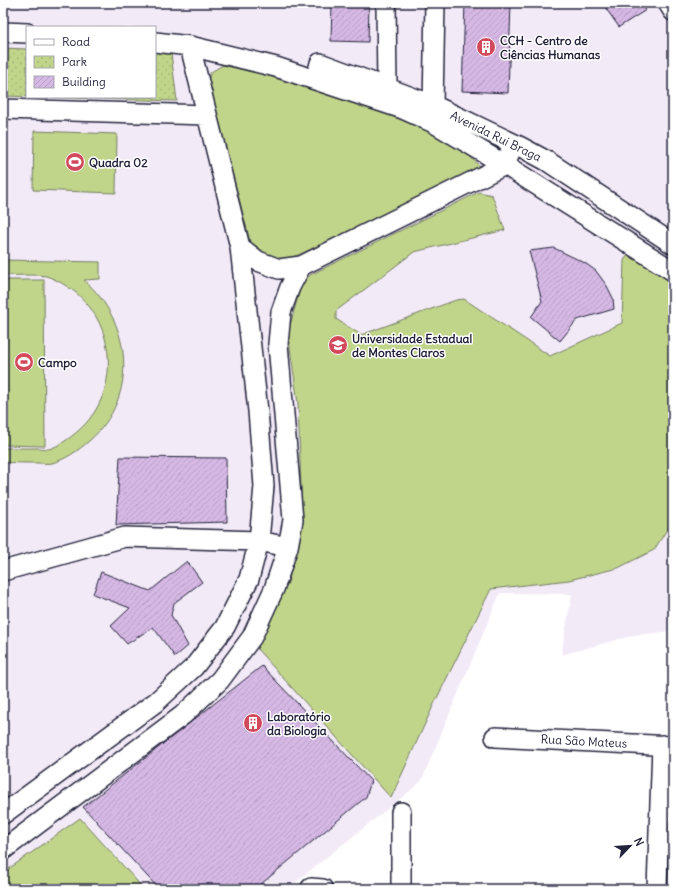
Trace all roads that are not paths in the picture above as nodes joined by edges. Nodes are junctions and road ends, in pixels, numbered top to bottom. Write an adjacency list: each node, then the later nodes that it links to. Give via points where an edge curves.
1 (386, 3): 10 (street)
2 (436, 3): 11 (street)
3 (668, 3): 4 (street)
4 (673, 11)
5 (3, 32): 6 (street)
6 (26, 33)
7 (156, 42): 8 (street, Avenida Rui Braga)
8 (190, 46): 9 (street, Avenida Rui Braga, via 276,67); 13 (street)
9 (318, 71): 10 (street, Avenida Rui Braga); 16 (street, Avenida Rui Braga, via 434,123)
10 (387, 88): 11 (street, Avenida Rui Braga)
11 (433, 105): 14 (street, Avenida Rui Braga)
12 (3, 109): 13 (street)
13 (207, 115): 19 (street)
14 (514, 144): 15 (street, Avenida Rui Braga); 16 (street)
15 (547, 161): 17 (street); 18 (street, Avenida Rui Braga)
16 (505, 165): 17 (street, Avenida Rui Braga); 20 (street)
17 (531, 182): 21 (street, Avenida Rui Braga)
18 (673, 244)
19 (240, 247): 20 (street, via 258,261 279,268); 22 (street, via 264,486)
20 (301, 266): 23 (street, via 290,286 281,312 278,344 293,520)
21 (673, 271)
22 (259, 541): 23 (street); 24 (street, via 125,537); 27 (street, via 249,579 225,627 194,667 156,702)
23 (288, 548): 28 (street, via 274,589 252,637 220,680 183,715)
24 (3, 571)
25 (495, 737): 26 (street, Rua São Mateus)
26 (668, 745): 33 (street)
27 (82, 757): 28 (street); 30 (street)
28 (99, 778): 31 (street)
29 (400, 812): 32 (street)
30 (3, 814)
31 (3, 850)
32 (401, 889)
33 (657, 889)

